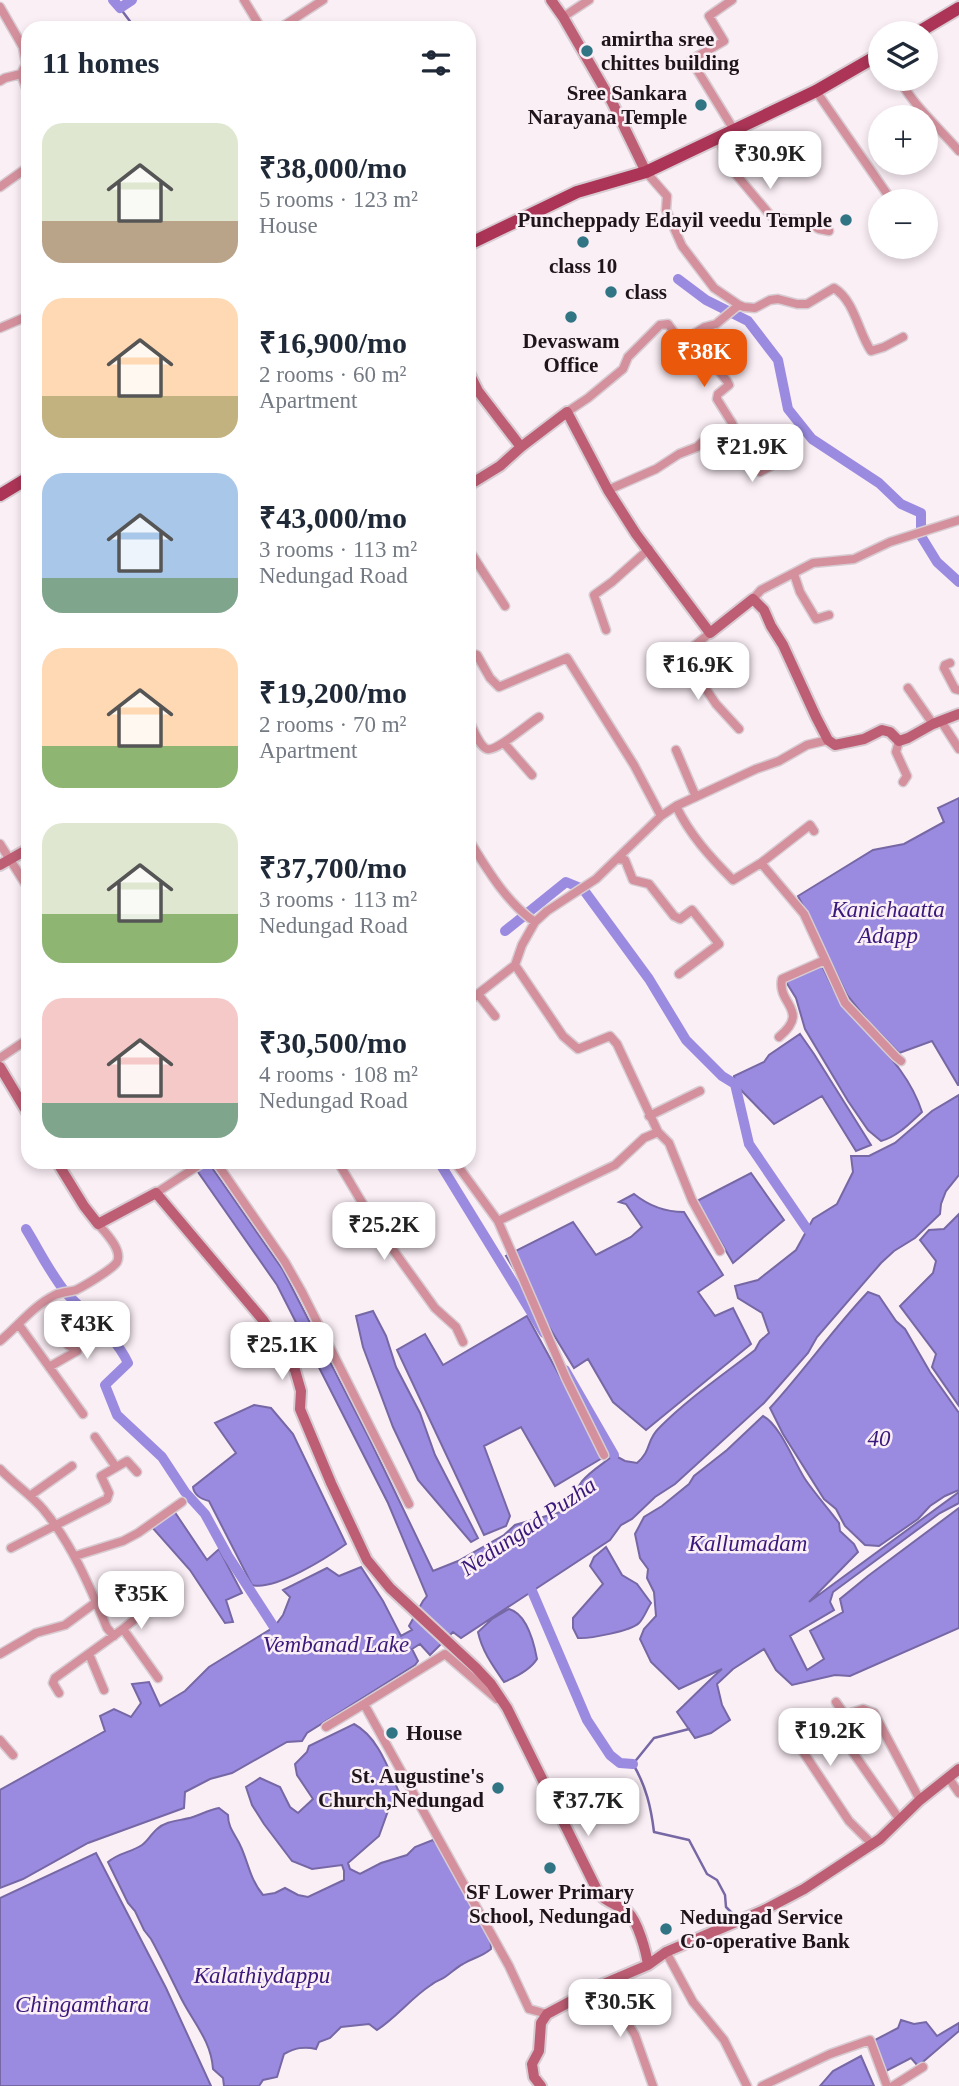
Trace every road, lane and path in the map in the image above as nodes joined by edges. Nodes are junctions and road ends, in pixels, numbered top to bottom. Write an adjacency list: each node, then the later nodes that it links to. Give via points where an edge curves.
1 (244, 0): 9 (street)
2 (323, 0): 10 (street)
3 (551, 0): 8 (street)
4 (589, 0): 8 (street)
5 (732, 0): 18 (street, via 709,16 723,41 691,60)
6 (956, 5): 11 (main road)
7 (0, 7): 12 (street)
8 (563, 16): 22 (street)
9 (257, 21)
10 (291, 21)
11 (933, 21)
12 (21, 44)
13 (868, 61): 16 (main road)
14 (21, 75): 15 (street)
15 (0, 81)
16 (816, 91): 18 (main road); 24 (street)
17 (906, 91): 20 (street)
18 (734, 131): 19 (main road)
19 (719, 138): 22 (main road); 25 (street, via 734,172 771,216 804,220)
20 (959, 151)
21 (21, 172): 23 (street)
22 (646, 172): 26 (main road, via 577,192); 27 (street, via 667,196 666,210 682,246 714,288)
23 (0, 187)
24 (884, 189)
25 (829, 231)
26 (476, 241)
27 (736, 307): 30 (street, via 755,308 778,299 807,304 834,288 856,318 871,351); 31 (street, via 716,324)
28 (21, 319): 29 (street)
29 (0, 328)
30 (903, 337)
31 (681, 342): 33 (street, via 668,324 660,325 628,357 623,369); 34 (street, via 693,361 710,359 727,381 729,385 716,400)
32 (476, 387): 35 (street)
33 (567, 412): 35 (street); 39 (street)
34 (742, 446): 36 (street, via 750,465 760,472); 39 (street, via 737,443 722,450 709,436 656,469)
35 (521, 447): 37 (street)
36 (784, 459)
37 (476, 481)
38 (21, 482): 40 (main road)
39 (608, 490): 42 (street)
40 (0, 495)
41 (959, 520): 44 (street, via 890,542 855,559 813,563)
42 (649, 549): 48 (street, via 594,595); 49 (street)
43 (476, 561): 46 (street)
44 (794, 574): 45 (street, via 761,590); 47 (street, via 816,619)
45 (753, 599): 49 (street); 61 (street, via 783,645)
46 (505, 606)
47 (828, 615)
48 (607, 630)
49 (710, 633): 51 (street)
50 (476, 655): 70 (street, via 499,687 567,658)
51 (682, 655): 53 (street); 59 (street)
52 (950, 663): 55 (street, via 944,668)
53 (661, 668)
54 (908, 688): 58 (street)
55 (959, 690)
56 (959, 714): 58 (street)
57 (539, 717): 63 (street)
58 (937, 722): 62 (street); 64 (street)
59 (739, 729)
60 (476, 735): 63 (street, via 485,748)
61 (828, 740): 62 (street, via 842,745 882,730); 68 (street, via 807,745)
62 (899, 741): 67 (street, via 896,752 907,776)
63 (504, 743): 66 (street)
64 (959, 749)
65 (676, 750): 68 (street)
66 (532, 775)
67 (902, 782)
68 (696, 797): 69 (street)
69 (676, 806): 70 (street); 77 (street, via 705,852 733,880)
70 (661, 816): 75 (street)
71 (814, 831): 77 (street, via 810,825)
72 (0, 844): 76 (street)
73 (476, 850): 79 (street, via 519,911)
74 (21, 853): 76 (street)
75 (617, 859): 79 (street); 82 (street, via 625,860 633,880 649,884 674,916 680,919 692,910 719,944)
76 (5, 862): 78 (street)
77 (761, 863): 80 (street, via 804,914)
78 (21, 880)
79 (535, 922): 81 (street)
80 (825, 960): 85 (street, via 782,979 793,1018 791,1027); 88 (street, via 845,1003)
81 (515, 965): 83 (street); 92 (street, via 563,1036 578,1049 610,1036)
82 (679, 974)
83 (478, 994): 84 (street)
84 (495, 1016)
85 (779, 1037)
86 (21, 1044): 87 (street)
87 (0, 1058)
88 (901, 1061)
89 (0, 1067): 91 (street)
90 (700, 1091): 92 (street)
91 (21, 1102)
92 (649, 1116): 93 (street)
93 (658, 1132): 100 (street, via 644,1138 615,1165); 102 (street, via 669,1143 692,1200)
94 (61, 1169): 101 (street)
95 (192, 1169): 99 (street)
96 (221, 1169): 117 (street, via 302,1292)
97 (342, 1169): 105 (street, via 376,1226)
98 (460, 1169): 100 (street)
99 (156, 1193): 101 (street); 132 (street, via 263,1320 295,1370 300,1409 367,1560 491,1684)
100 (498, 1222): 110 (street)
101 (98, 1224): 103 (street, via 113,1243 117,1261 75,1290 37,1306)
102 (720, 1251)
103 (19, 1325): 104 (street); 107 (street)
104 (0, 1341)
105 (463, 1342)
106 (68, 1345): 107 (street, via 77,1351)
107 (50, 1367): 108 (street)
108 (83, 1414)
109 (95, 1437): 112 (street)
110 (604, 1455)
111 (72, 1466): 115 (street)
112 (116, 1467): 114 (street, via 127,1461); 118 (street, via 101,1476 107,1499)
113 (0, 1469): 115 (street)
114 (137, 1472)
115 (31, 1495): 118 (street)
116 (182, 1502): 120 (street, via 123,1541)
117 (409, 1504)
118 (55, 1525): 119 (street); 120 (street)
119 (11, 1548)
120 (75, 1556): 121 (street)
121 (95, 1603): 124 (street); 125 (street, via 65,1625 36,1633)
122 (153, 1604): 123 (street)
123 (123, 1629): 124 (street); 127 (street)
124 (114, 1636): 126 (street)
125 (0, 1654)
126 (89, 1654): 128 (street); 129 (street, via 55,1678)
127 (158, 1678)
128 (104, 1690)
129 (59, 1693)
130 (836, 1702): 141 (street, via 845,1715 863,1709 874,1713)
131 (364, 1704): 132 (street, via 445,1654); 133 (street); 147 (street, via 529,2008)
132 (507, 1708): 145 (street, via 593,1884 605,1900 632,1918)
133 (326, 1727)
134 (788, 1729): 143 (street, via 849,1821)
135 (0, 1740): 137 (street)
136 (852, 1751): 142 (street)
137 (13, 1755)
138 (959, 1769): 139 (street)
139 (948, 1777): 140 (street); 141 (street)
140 (959, 1793)
141 (920, 1800): 142 (street)
142 (900, 1820): 143 (street)
143 (872, 1844): 144 (street, via 804,1889)
144 (666, 1952): 145 (street); 151 (street, via 692,2002 724,2040)
145 (648, 1965): 146 (street)
146 (601, 1985): 147 (street); 150 (street, via 635,2035)
147 (547, 2014): 149 (street, via 532,2064)
148 (923, 2067): 154 (street)
149 (541, 2086)
150 (653, 2086)
151 (747, 2086)
152 (762, 2086): 153 (street, via 870,2040)
153 (887, 2086)
154 (893, 2086)

